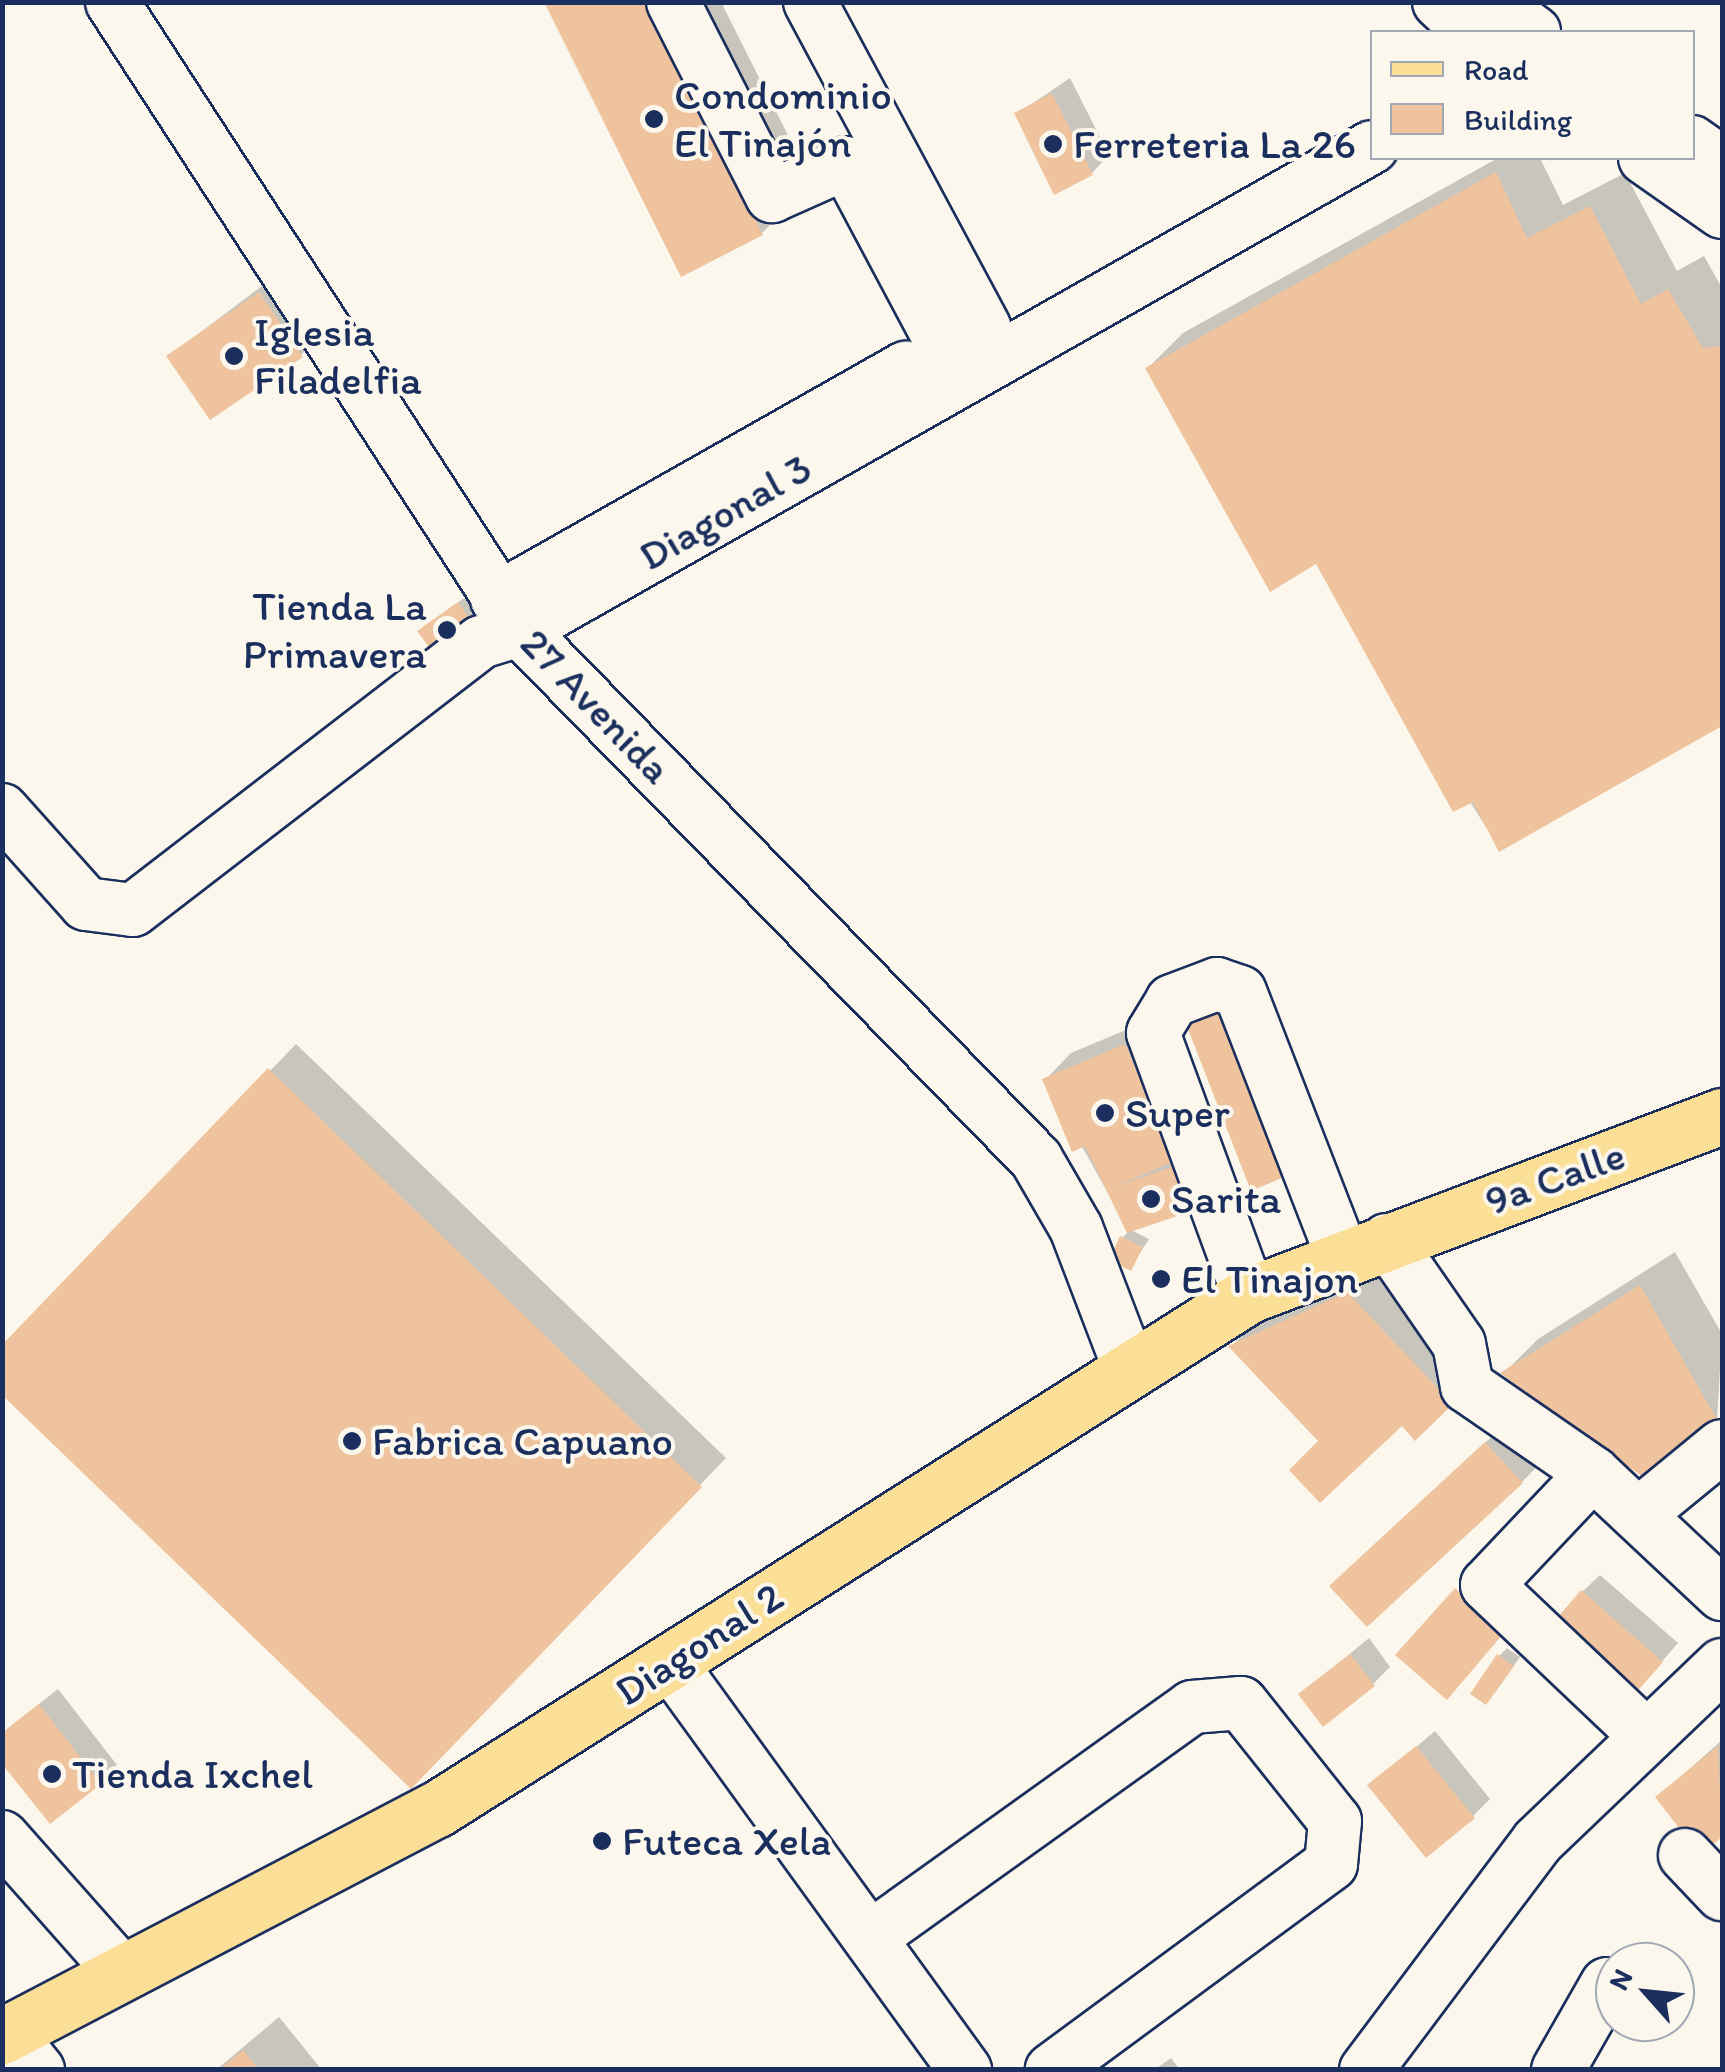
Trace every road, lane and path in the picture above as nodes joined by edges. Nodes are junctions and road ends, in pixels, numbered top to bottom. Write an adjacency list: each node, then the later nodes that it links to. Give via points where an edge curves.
1 (112, 2): 12 (street, 27 Avenida)
2 (673, 2): 11 (street, via 772,196 846,163)
3 (810, 2): 11 (street)
4 (1439, 2): 5 (street)
5 (1503, 24)
6 (1370, 115): 11 (street, Diagonal 3)
7 (1695, 147): 10 (street)
8 (1370, 148): 12 (street, Diagonal 3)
9 (1650, 160): 10 (street)
10 (1719, 189)
11 (964, 337): 12 (street, Diagonal 3)
12 (509, 614): 13 (street, Diagonal 3, via 149,902 107,912 86,904); 17 (street, 27 Avenida, via 1036,1159 1076,1228)
13 (2, 810)
14 (1722, 1116): 15 (main road, 9a Calle)
15 (1365, 1248): 16 (main road, Diagonal 2); 16 (street, via 1240,992 1216,984 1172,1001 1153,1033); 19 (street, via 1458,1344 1467,1386)
16 (1249, 1295): 17 (main road, Diagonal 2)
17 (1128, 1364): 22 (main road, Diagonal 2)
18 (1722, 1446): 20 (street)
19 (1593, 1472): 20 (street); 24 (street, via 1488,1585)
20 (1639, 1514): 21 (street)
21 (1722, 1594)
22 (670, 1663): 28 (street); 29 (main road, Diagonal 2, via 436,1808)
23 (1722, 1664): 24 (street)
24 (1643, 1733): 34 (street, via 1538,1840)
25 (2, 1837): 29 (street)
26 (1686, 1856): 27 (street)
27 (1722, 1894)
28 (871, 1936): 32 (street); 33 (street, via 1192,1707 1241,1703 1335,1821 1331,1864)
29 (123, 1974): 31 (main road, Diagonal 2)
30 (1595, 2005): 35 (street)
31 (16, 2046)
32 (966, 2070)
33 (1052, 2070)
34 (1366, 2070)
35 (1558, 2070)

